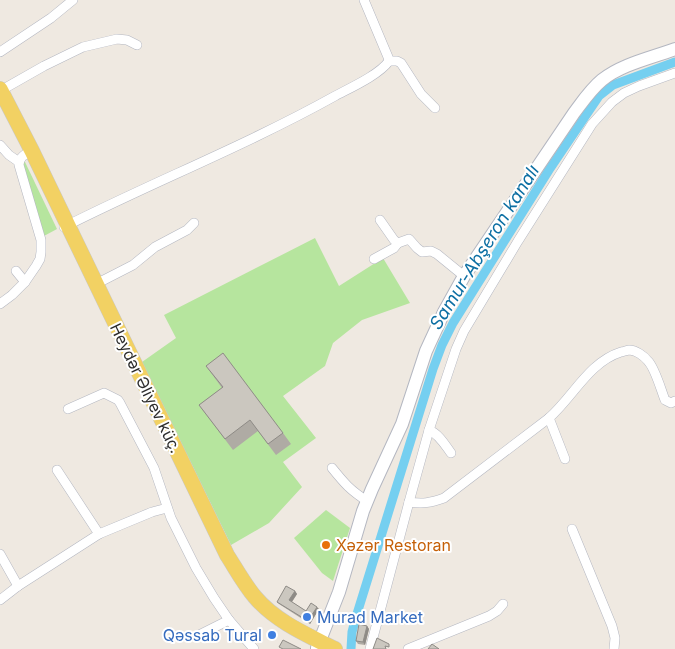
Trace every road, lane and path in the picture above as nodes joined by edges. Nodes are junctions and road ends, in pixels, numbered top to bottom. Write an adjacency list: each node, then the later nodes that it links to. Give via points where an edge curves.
1 (73, 0): 5 (street)
2 (364, 0): 6 (street)
3 (138, 45): 8 (street, via 117,39 83,47)
4 (675, 49): 18 (street, via 622,68 594,87)
5 (0, 52)
6 (389, 62): 9 (street, via 401,63 421,94); 14 (street, via 310,110)
7 (675, 72): 25 (street, via 624,93 592,124 464,331)
8 (0, 93): 11 (main road, Heydər Əliyev küç.)
9 (435, 108)
10 (0, 146): 11 (street, via 9,155)
11 (25, 156): 14 (main road, Heydər Əliyev küç.); 19 (street, via 41,240 40,259)
12 (380, 220): 15 (street)
13 (194, 223): 20 (street, via 133,265)
14 (64, 227): 20 (main road, Heydər Əliyev küç.); 41 (main road, Heydər Əliyev küç., via 220,559 261,614 276,626)
15 (398, 243): 16 (street); 18 (street, via 409,239 422,252 437,254)
16 (374, 259)
17 (16, 270): 19 (street)
18 (464, 276): 30 (street, via 426,351 402,424)
19 (25, 282): 21 (street)
20 (96, 284): 41 (main road, Heydər Əliyev küç., via 234,567 255,598 268,610)
21 (0, 304)
22 (675, 402): 24 (street, via 665,400 650,363 642,355 629,350 606,358)
23 (68, 409): 32 (street, via 104,393 118,400 154,468)
24 (549, 418): 27 (street); 31 (street, via 444,498 421,504)
25 (429, 430): 26 (street, via 438,435); 31 (street)
26 (451, 453)
27 (565, 459)
28 (332, 468): 30 (street, via 347,487)
29 (57, 470): 34 (street)
30 (367, 501): 41 (street)
31 (409, 502): 43 (street)
32 (167, 508): 34 (street); 39 (street, via 196,568)
33 (572, 528): 45 (street, via 612,626)
34 (99, 534): 36 (street)
35 (0, 554): 36 (street)
36 (18, 586): 37 (street)
37 (0, 600)
38 (503, 604): 44 (street, via 490,616)
39 (229, 620): 40 (street); 42 (street)
40 (199, 635)
41 (324, 647)
42 (254, 649)
43 (370, 649)
44 (408, 649)
45 (614, 649)

